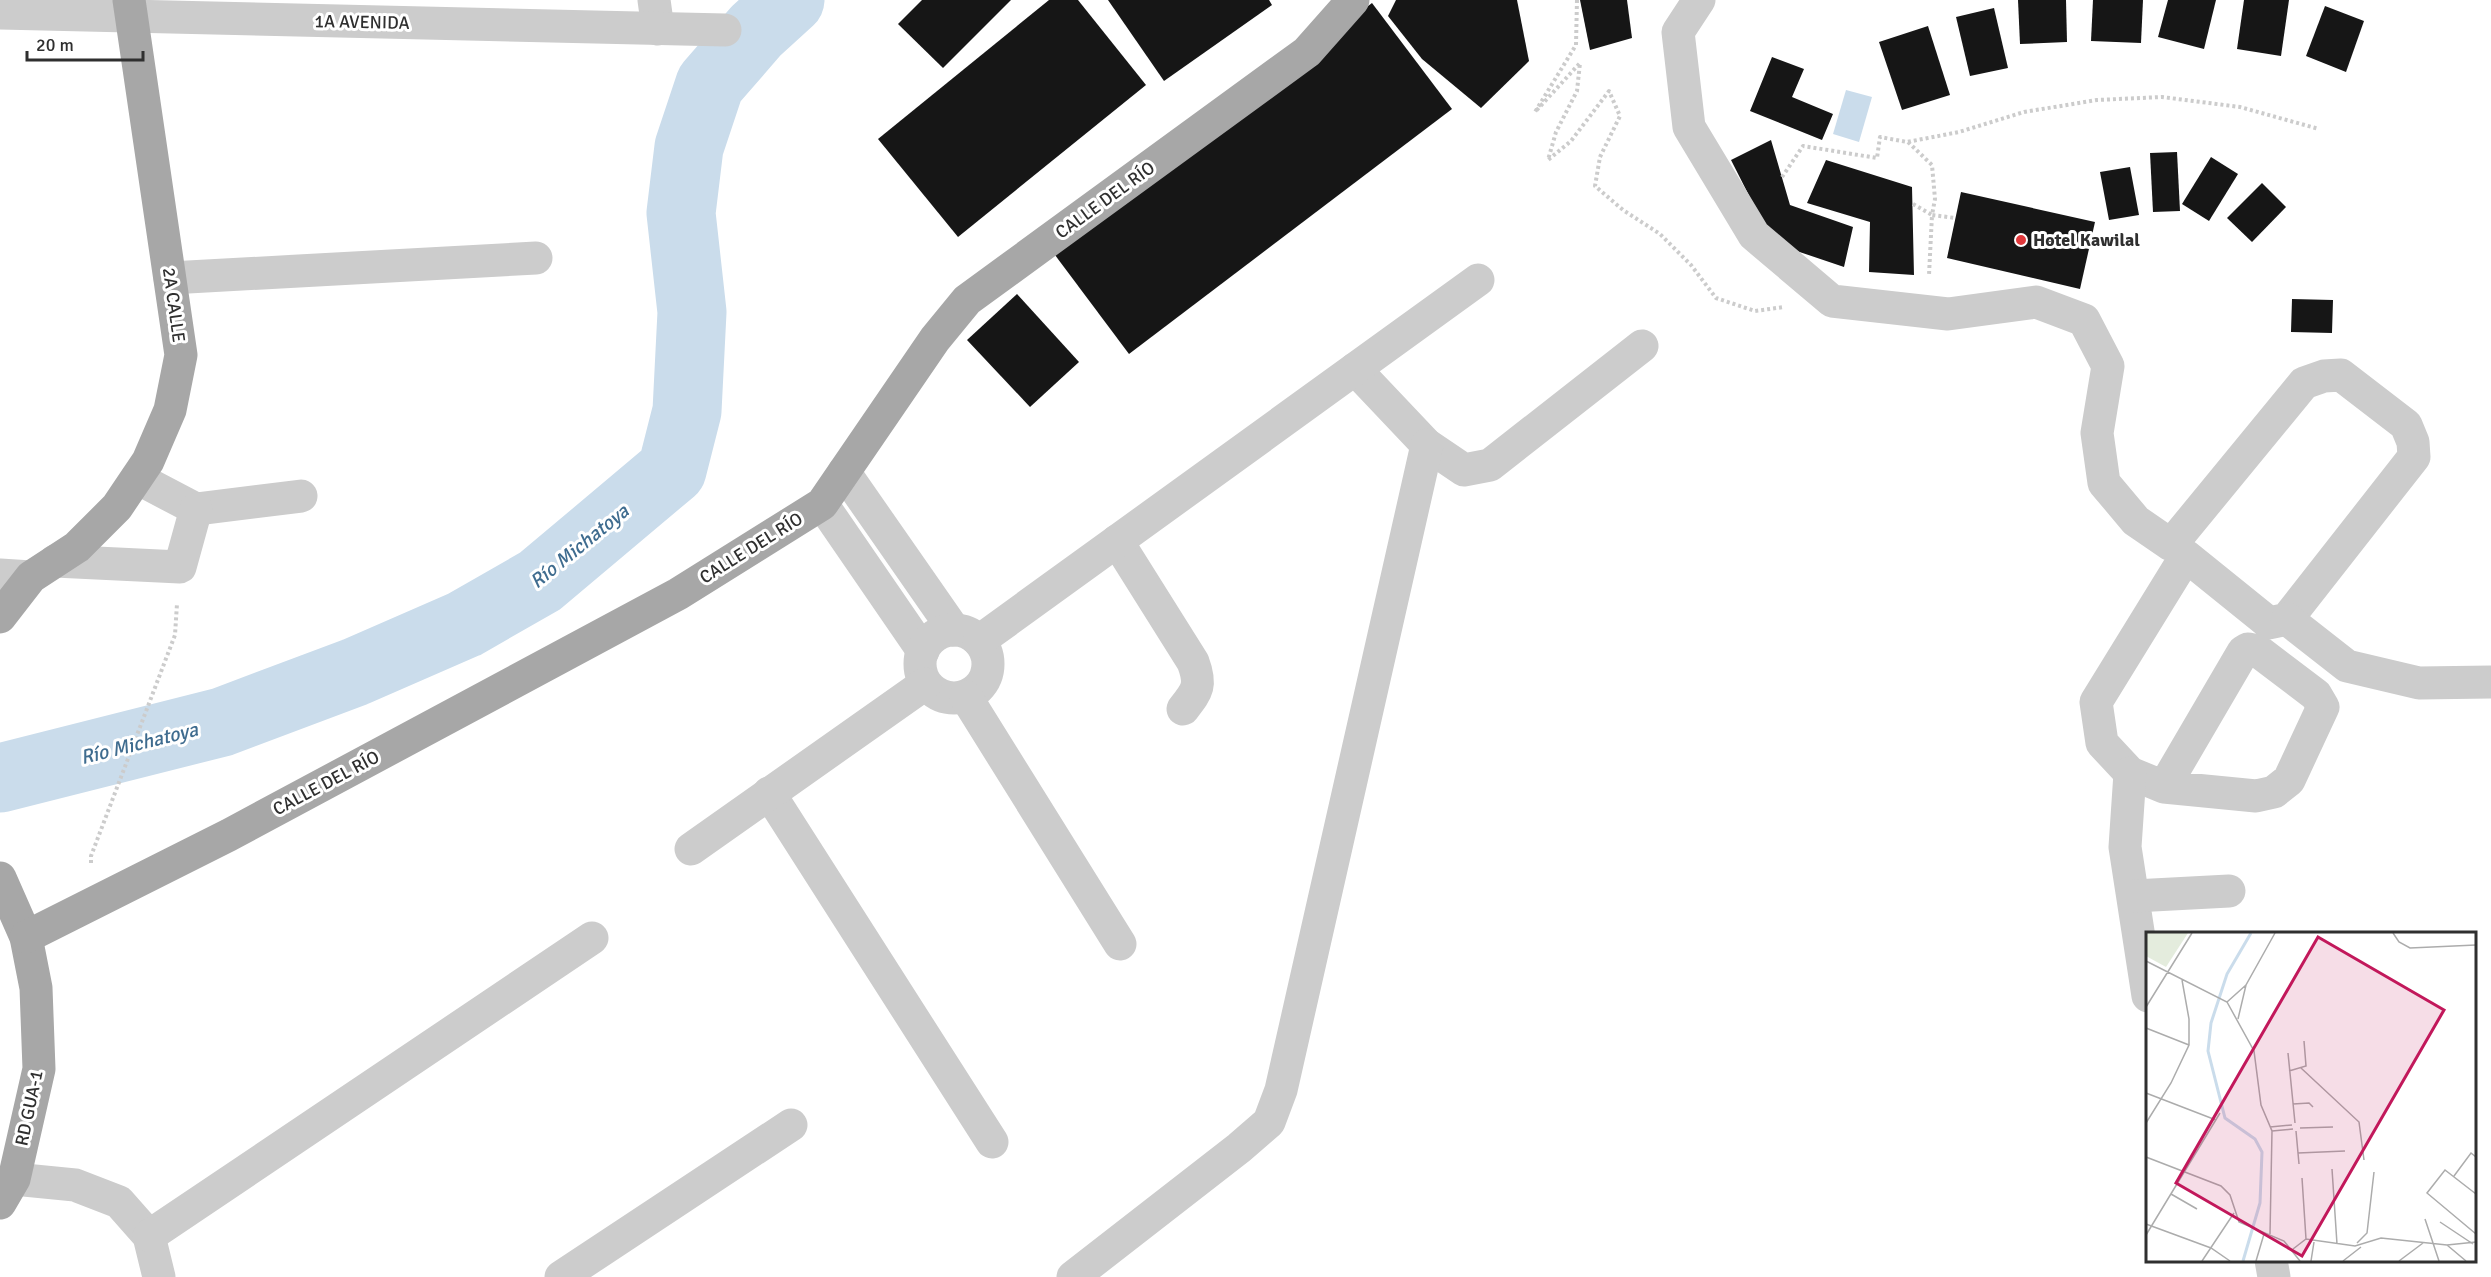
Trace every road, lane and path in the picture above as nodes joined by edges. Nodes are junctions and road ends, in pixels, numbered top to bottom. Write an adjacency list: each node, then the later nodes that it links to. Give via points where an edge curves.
1 (1353, 0): 23 (main road, CALLE DEL RÍO, via 1307,52 967,300 935,339)
2 (1577, 0): 18 (path, via 1576,45 1535,112 1580,63 1577,91 1556,132 1548,160 1571,141 1609,91 1620,116 1600,157 1595,186 1660,234 1716,298 1755,311)
3 (1699, 0): 18 (street, via 1678,32 1689,127 1754,235)
4 (130, 8): 5 (street, 1A AVENIDA); 6 (street, 1A AVENIDA); 16 (main road, 2A CALLE)
5 (293, 10): 7 (street, 1A AVENIDA)
6 (0, 13)
7 (656, 14): 8 (street, 1A AVENIDA)
8 (725, 30)
9 (2319, 129): 10 (path, via 2240,107 2162,97 2097,100 2024,112 1959,132)
10 (1907, 142): 11 (path, via 1880,137 1877,158 1803,146); 13 (path, via 1932,165)
11 (1782, 177)
12 (1912, 204): 13 (path)
13 (1932, 215): 14 (path); 19 (path, via 1929,290)
14 (1955, 218)
15 (536, 258): 16 (street)
16 (170, 278): 24 (main road, 2A CALLE, via 182,355 170,410)
17 (1478, 280): 21 (street)
18 (1832, 300): 19 (street)
19 (1948, 314): 29 (street, via 2036,303 2084,320 2108,366 2097,433 2104,483 2136,520)
20 (1642, 346): 22 (street, via 1490,465 1464,470)
21 (1355, 369): 22 (street); 28 (street)
22 (1427, 445): 59 (street, via 1281,1090 1269,1122)
23 (844, 472): 26 (main road, CALLE DEL RÍO); 34 (street)
24 (137, 478): 27 (street); 30 (main road, 2A CALLE, via 117,507 77,547)
25 (301, 496): 27 (street)
26 (822, 504): 35 (street); 48 (main road, CALLE DEL RÍO, via 678,594 229,835)
27 (196, 509): 30 (street, via 180,567)
28 (1117, 541): 34 (street); 39 (street, via 1193,662 1198,675 1197,690)
29 (2179, 551): 32 (street, via 2269,623); 32 (street, via 2304,383 2341,375 2406,424 2414,457); 40 (street, via 2096,702 2102,743)
30 (29, 571): 31 (main road, 2A CALLE)
31 (0, 617)
32 (2287, 619): 36 (street, via 2347,666 2420,683)
33 (175, 635): 44 (path)
34 (966, 636): 35 (street, via 941,633); 38 (street, via 987,656 987,672 979,687)
35 (923, 651): 37 (street, via 921,673)
36 (2491, 682)
37 (926, 684): 38 (street, via 936,694); 42 (street)
38 (966, 697): 50 (street)
39 (1183, 709)
40 (2130, 773): 41 (street); 47 (street, via 2125,847)
41 (2164, 787): 41 (street, via 2256,796 2274,792 2289,780 2323,707 2320,699 2258,651 2248,649)
42 (769, 793): 43 (street); 53 (street)
43 (691, 849)
44 (91, 855)
45 (2, 888): 48 (main road, RD GUA-1)
46 (2229, 891): 47 (street)
47 (2133, 896): 51 (street)
48 (26, 937): 54 (main road, RD GUA-1, via 36,988 39,1069)
49 (592, 938): 55 (street)
50 (1120, 944)
51 (2146, 976)
52 (791, 1125): 58 (street)
53 (992, 1142)
54 (7, 1191): 55 (street, via 75,1185 119,1202)
55 (149, 1236): 57 (street)
56 (2271, 1262): 60 (street)
57 (159, 1277)
58 (561, 1277)
59 (1073, 1277)
60 (2274, 1277)

